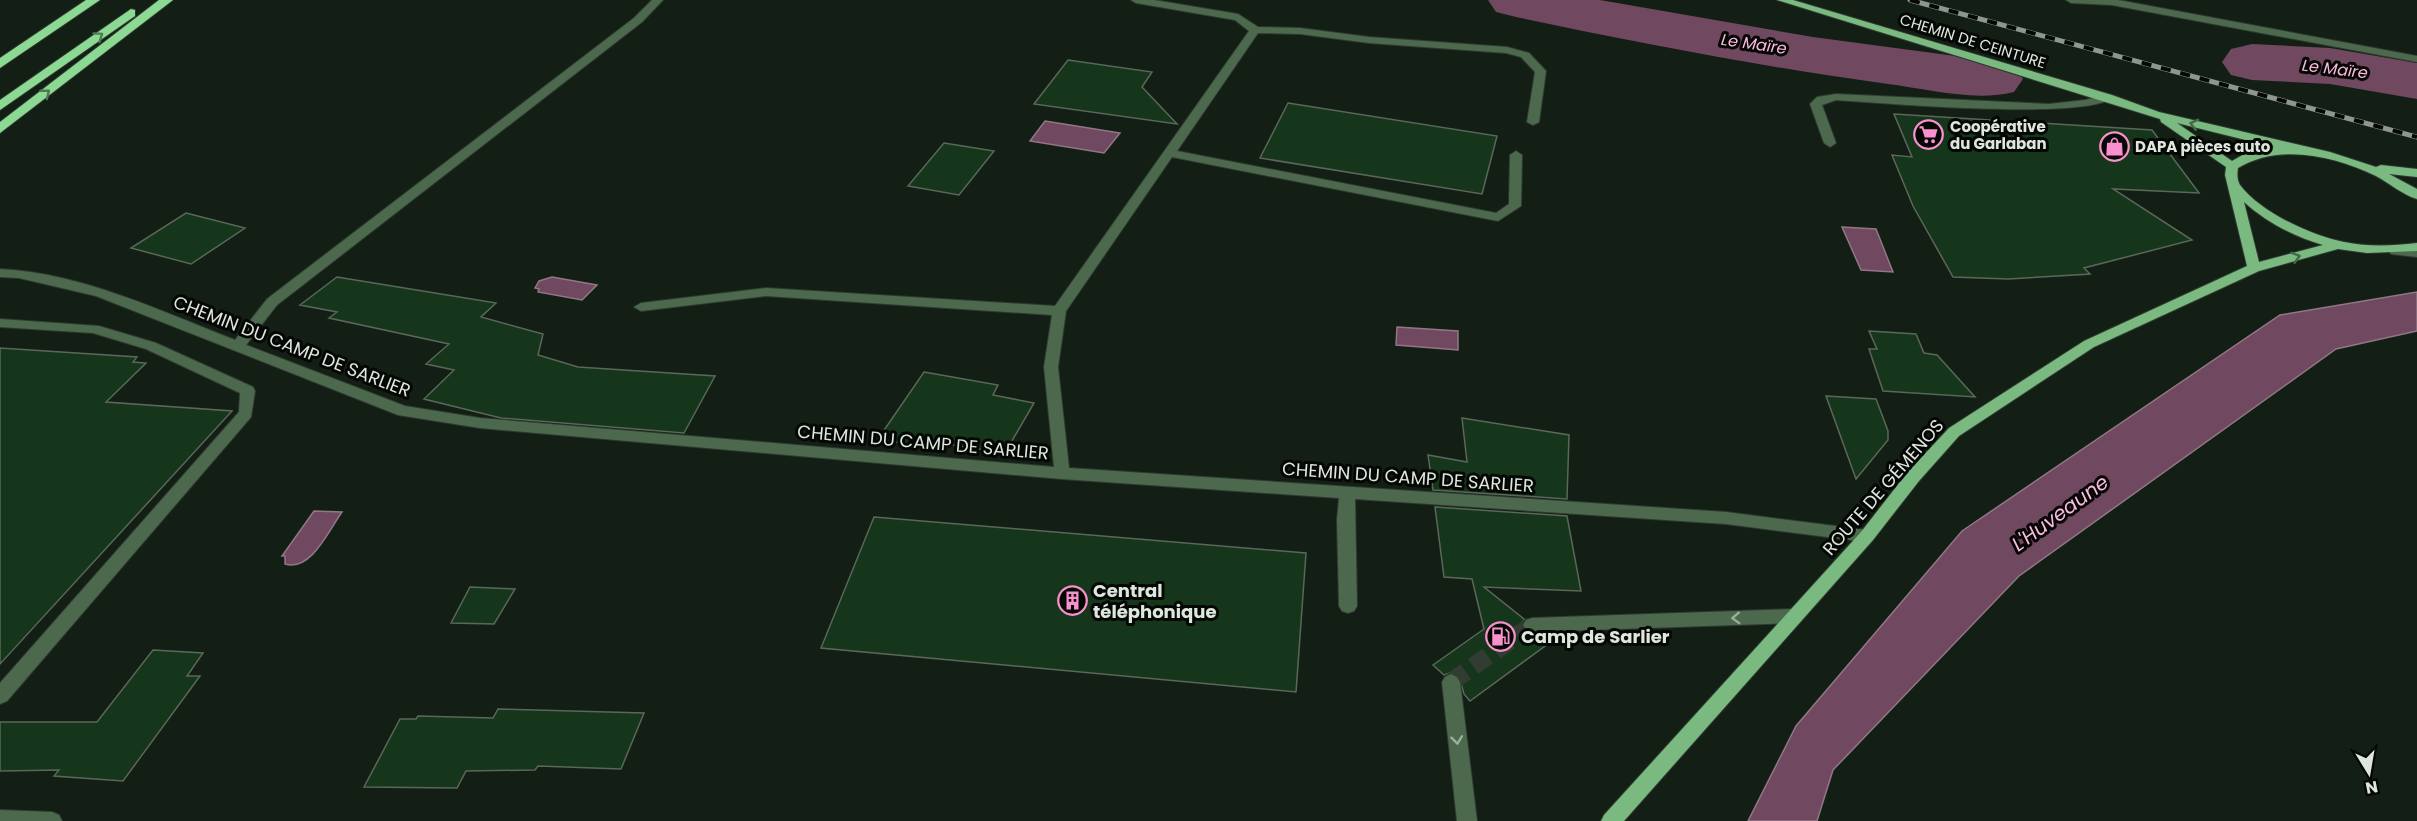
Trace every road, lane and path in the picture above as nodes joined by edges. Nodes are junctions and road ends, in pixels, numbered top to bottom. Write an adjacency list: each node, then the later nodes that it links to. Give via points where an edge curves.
1 (94, 0): 10 (highway)
2 (150, 0): 12 (highway, one-way to 2)
3 (167, 0): 15 (highway, one-way to 3)
4 (658, 0): 34 (street, via 638,20 272,302)
5 (1136, 0): 8 (street, via 1238,17)
6 (1782, 0): 11 (main road, CHEMIN DE CEINTURE)
7 (2071, 0): 9 (street, via 2112,2)
8 (1255, 30): 14 (street, via 1507,50 1525,55 1540,71); 17 (street)
9 (2417, 59)
10 (0, 64)
11 (2108, 97): 13 (main road, CHEMIN DE CEINTURE); 16 (street, via 2049,107 1821,99 1816,104)
12 (0, 106)
13 (2155, 114): 18 (main road, CHEMIN DE CEINTURE, one-way to 13); 20 (main road, CHEMIN DE CEINTURE)
14 (1533, 122)
15 (0, 129)
16 (1830, 144)
17 (1168, 153): 19 (street, via 1498,217 1515,206); 32 (street)
18 (2312, 153): 20 (main road, via 2260,152 2243,157); 21 (main road)
19 (1516, 155)
20 (2232, 166): 23 (main road)
21 (2367, 168): 22 (main road); 24 (main road)
22 (2417, 173)
23 (2233, 185): 25 (main road, via 2273,220); 29 (main road)
24 (2417, 195)
25 (2337, 245): 27 (main road); 29 (main road, ROUTE DE GÉMENOS, one-way to 25)
26 (2417, 247): 27 (main road)
27 (2396, 251): 28 (street)
28 (2417, 253)
29 (2254, 268): 37 (main road, ROUTE DE GÉMENOS, via 2089,344 1954,432)
30 (0, 273): 34 (street, CHEMIN DU CAMP DE SARLIER, via 100,293)
31 (640, 307): 32 (street, via 766,292)
32 (1059, 311): 35 (street, via 1051,367)
33 (0, 323): 42 (street, via 94,330 151,346 249,391 246,413)
34 (238, 346): 35 (street, CHEMIN DU CAMP DE SARLIER, via 403,411 469,421)
35 (1062, 473): 36 (street, CHEMIN DU CAMP DE SARLIER)
36 (1347, 492): 37 (street, CHEMIN DU CAMP DE SARLIER, via 1726,518); 38 (street)
37 (1867, 536): 39 (main road, ROUTE DE GÉMENOS)
38 (1348, 606)
39 (1795, 616): 40 (street, one-way to 40); 46 (main road, ROUTE DE GÉMENOS)
40 (1532, 625)
41 (1450, 682): 45 (street, one-way to 45)
42 (0, 696)
43 (0, 819): 44 (street)
44 (52, 821)
45 (1467, 821)
46 (1611, 821)

